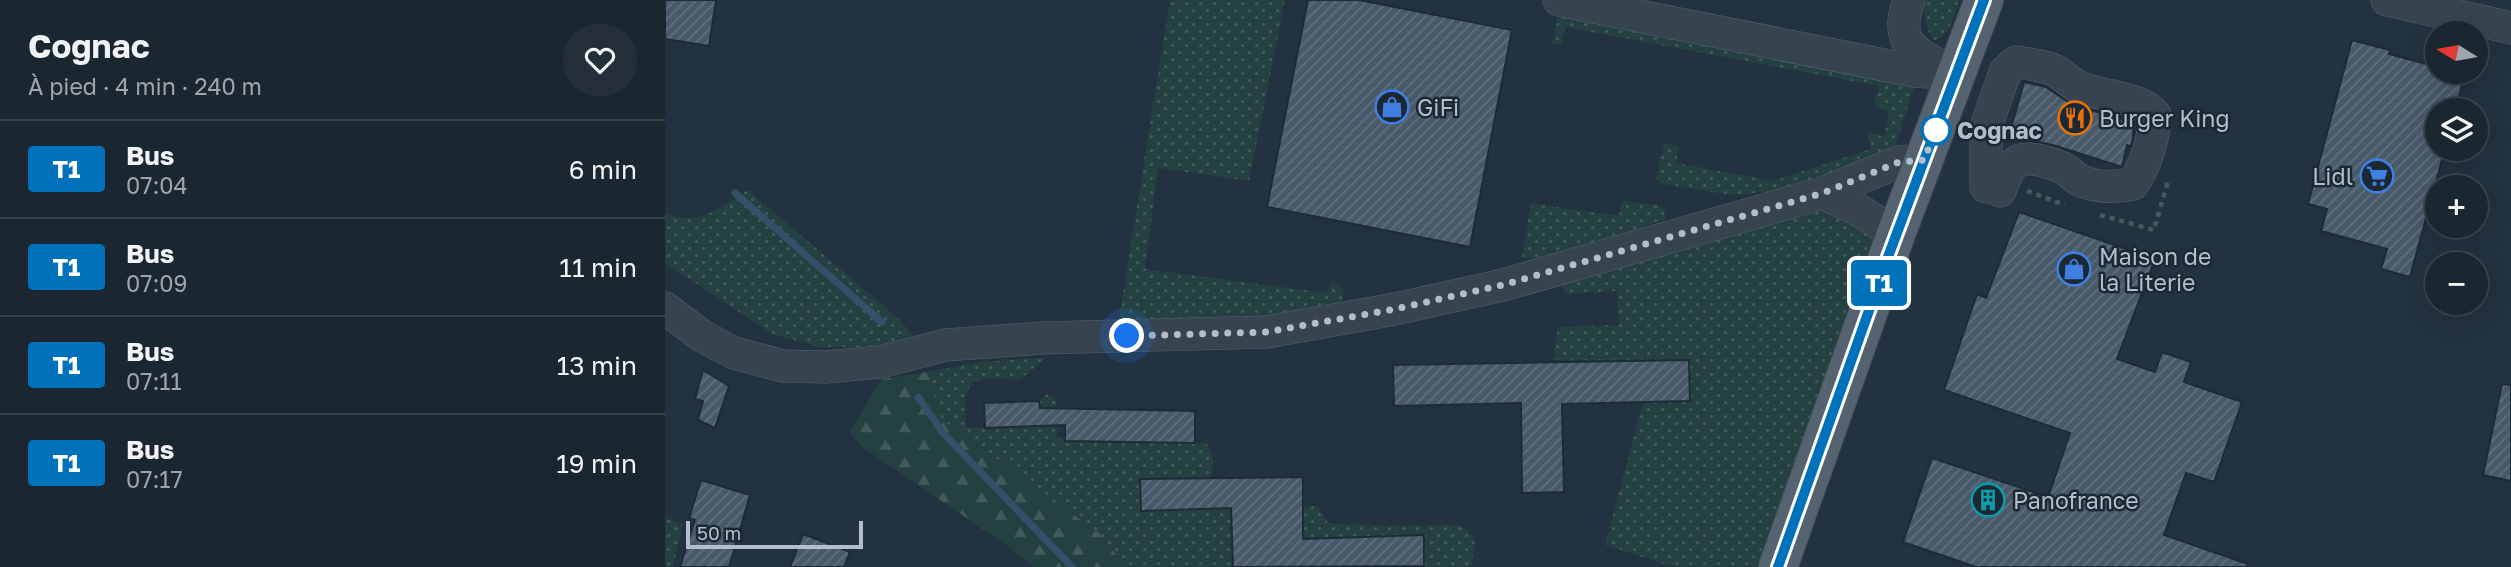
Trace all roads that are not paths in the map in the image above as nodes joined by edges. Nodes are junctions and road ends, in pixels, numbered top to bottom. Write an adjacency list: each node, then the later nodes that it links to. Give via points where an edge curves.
1 (1559, 0): 6 (street, via 1914,71)
2 (1909, 0): 6 (street, via 1903,31 1906,41 1920,56)
3 (1984, 0): 6 (main road)
4 (2387, 0): 5 (street)
5 (2511, 28)
6 (1957, 74): 7 (main road)
7 (1924, 160): 9 (street, via 1899,162); 10 (main road)
8 (1993, 189): 8 (street, via 2012,164 2029,158 2094,185 2133,184 2148,153 2155,115 2150,109 2077,86 2056,71 2015,62 2005,72 1986,127)
9 (1823, 193): 10 (street); 11 (street, via 1503,285 1267,332 1043,338 947,345 880,362 783,366 734,353)
10 (1896, 234): 12 (main road)
11 (665, 308)
12 (1778, 567)

